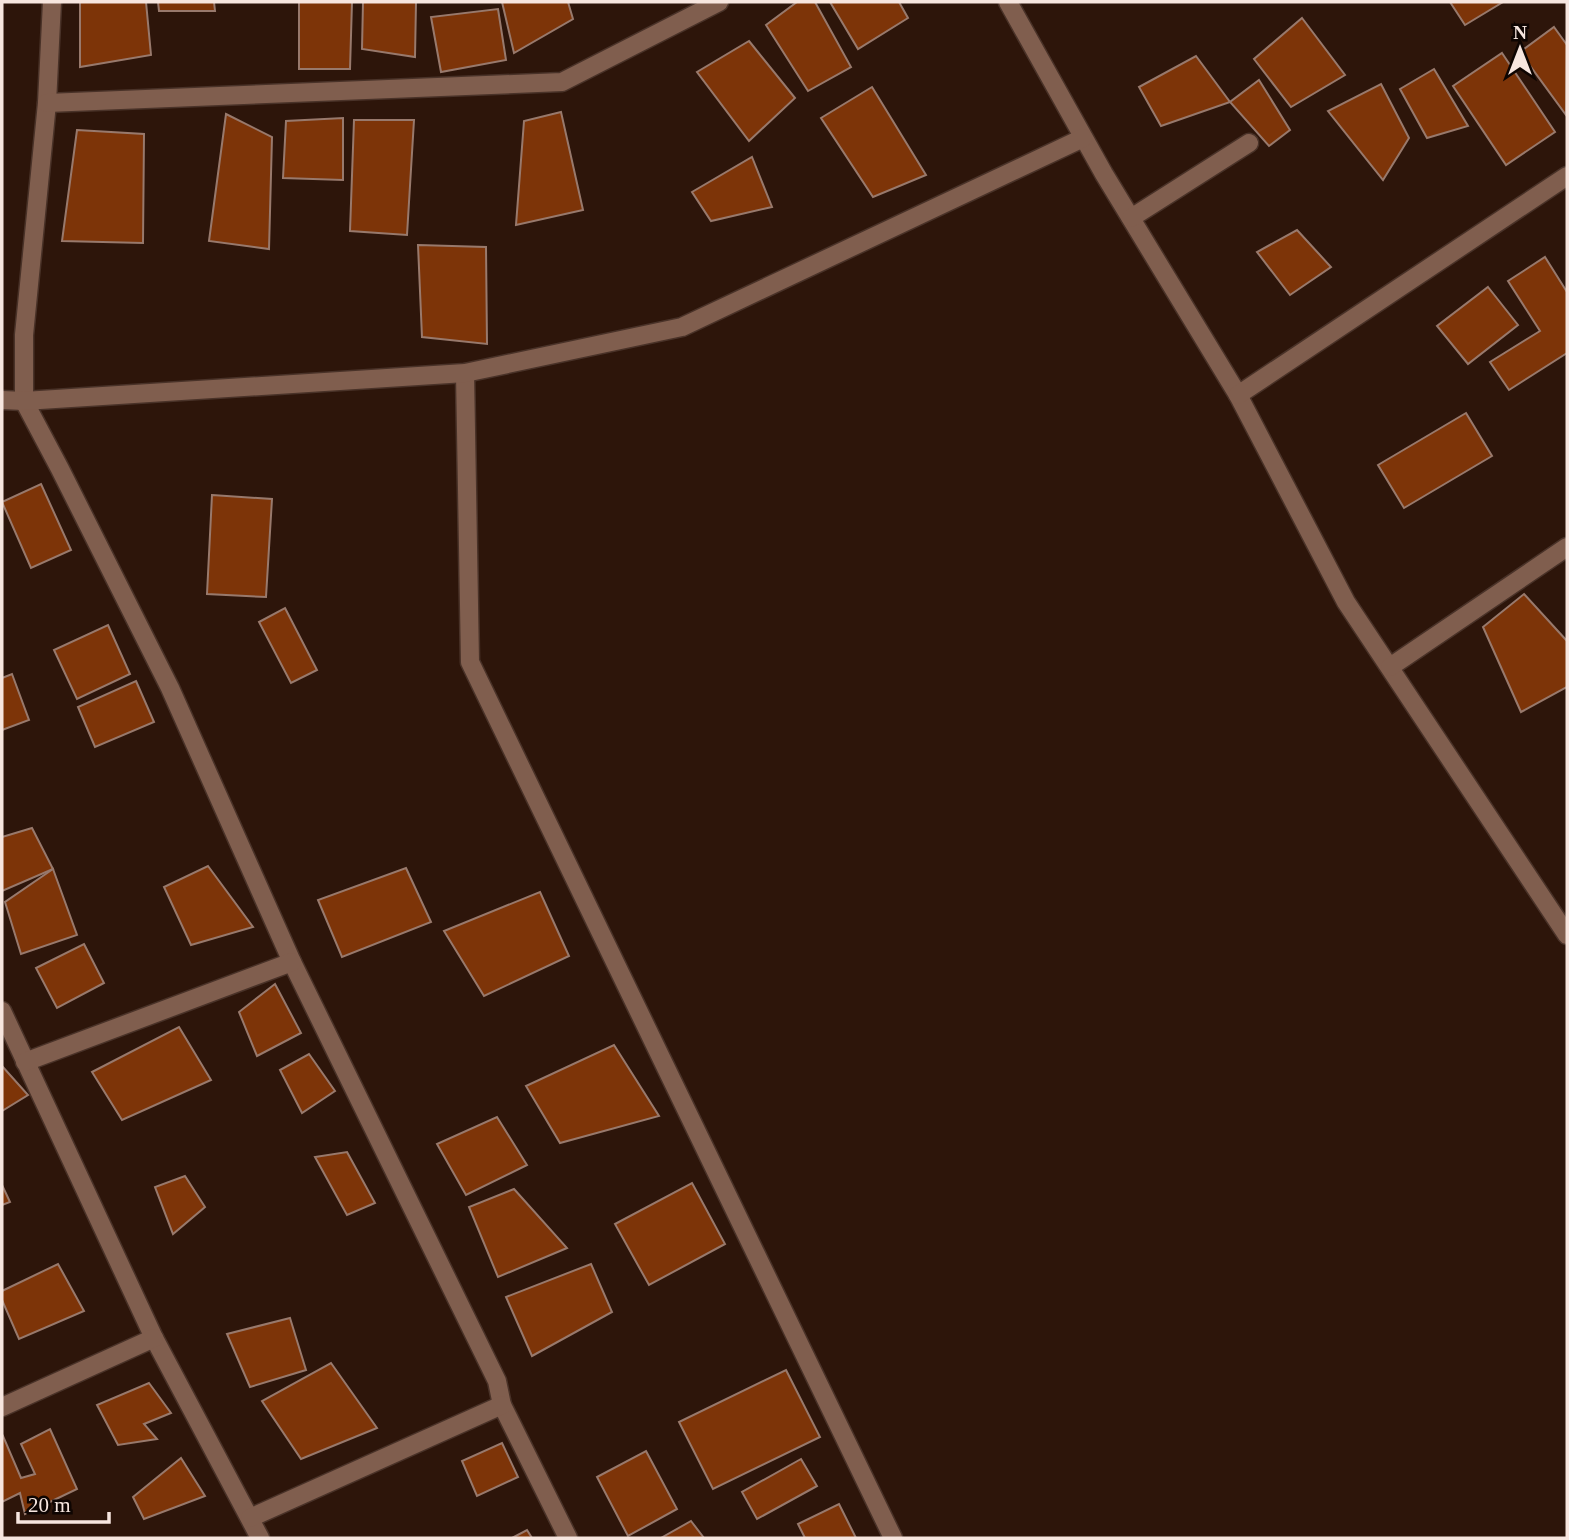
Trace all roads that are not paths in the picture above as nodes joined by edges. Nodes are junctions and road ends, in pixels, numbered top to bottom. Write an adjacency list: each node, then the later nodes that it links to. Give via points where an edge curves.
1 (52, 2): 4 (street)
2 (719, 2): 4 (street, via 562,82)
3 (1008, 2): 5 (street)
4 (47, 103): 12 (street, via 24,335)
5 (1083, 138): 8 (street); 9 (street, via 682,327)
6 (1249, 143): 8 (street)
7 (1567, 177): 10 (street)
8 (1131, 218): 10 (street)
9 (465, 373): 12 (street); 25 (street, via 470,662)
10 (1238, 395): 14 (street, via 1346,602)
11 (2, 400): 12 (street)
12 (24, 401): 16 (street, via 170,688)
13 (1567, 547): 14 (street)
14 (1390, 667): 15 (street)
15 (1567, 934)
16 (292, 962): 18 (street); 20 (street, via 497,1381)
17 (2, 1011): 18 (street)
18 (25, 1062): 19 (street)
19 (154, 1338): 21 (street); 22 (street)
20 (502, 1405): 22 (street); 24 (street)
21 (2, 1407)
22 (250, 1518): 23 (street)
23 (261, 1538)
24 (568, 1538)
25 (893, 1538)

